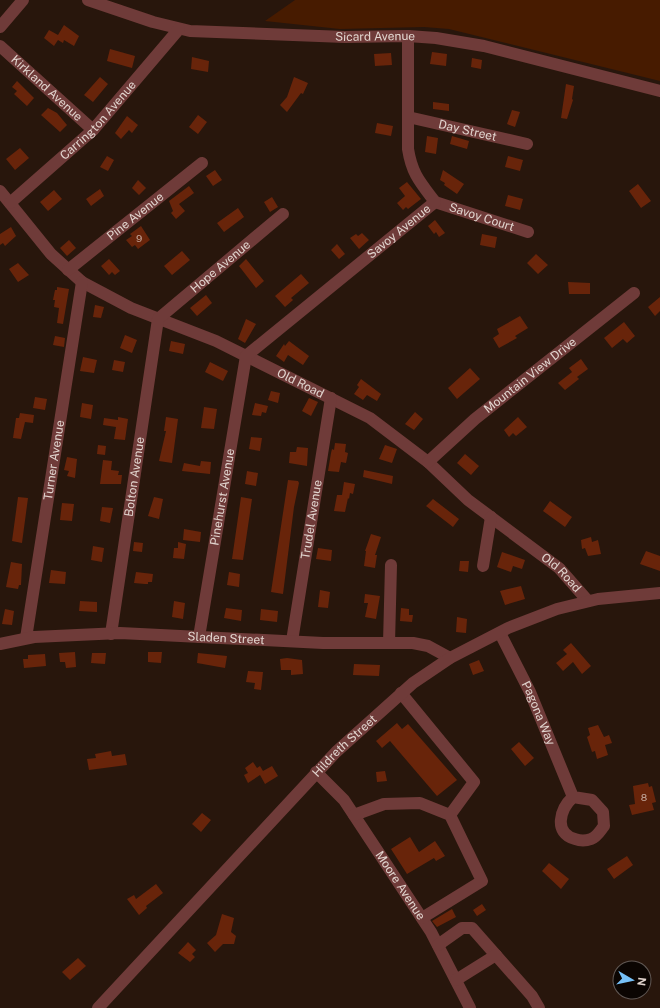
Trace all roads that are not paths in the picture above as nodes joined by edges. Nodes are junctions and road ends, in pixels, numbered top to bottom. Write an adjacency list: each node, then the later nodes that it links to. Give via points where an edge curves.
1 (23, 0): 3 (street)
2 (88, 0): 4 (street, Sicard Avenue)
3 (0, 27)
4 (179, 29): 5 (street, Sicard Avenue, via 345,37); 9 (street, Carrington Avenue)
5 (408, 36): 7 (street, Sicard Avenue, via 484,46); 8 (street, Savoy Avenue)
6 (0, 46): 9 (street, Kirkland Avenue)
7 (660, 91)
8 (408, 117): 10 (street, Day Street); 13 (street, Savoy Avenue, via 411,167)
9 (94, 130): 14 (street, Carrington Avenue)
10 (527, 144)
11 (202, 163): 17 (street, Pine Avenue)
12 (0, 191): 14 (street, Old Road)
13 (436, 202): 16 (street, Savoy Court); 21 (street, Savoy Avenue)
14 (10, 203): 17 (street, Old Road, via 51,254)
15 (283, 214): 20 (street, Hope Avenue)
16 (528, 232)
17 (68, 270): 18 (street, Old Road)
18 (82, 282): 20 (street, Old Road); 32 (street, Turner Avenue)
19 (634, 293): 23 (street, Mountain View Drive, via 475,420)
20 (158, 319): 21 (street, Old Road); 30 (street, Bolton Avenue)
21 (246, 356): 22 (street, Old Road); 31 (street, Pinehurst Avenue)
22 (331, 398): 23 (street, Old Road, via 370,418); 33 (street, Trudel Avenue)
23 (428, 462): 24 (street, Old Road, via 459,493)
24 (491, 517): 26 (street); 28 (street, Old Road, via 559,568)
25 (391, 565): 34 (street)
26 (483, 566)
27 (660, 593): 28 (street, Hildreth Street)
28 (588, 601): 29 (street, Hildreth Street, via 557,609)
29 (500, 632): 36 (street, Hildreth Street); 39 (street, Pagona Way, via 530,692)
30 (111, 634): 31 (street, Sladen Street); 32 (street, Sladen Street)
31 (199, 637): 33 (street, Sladen Street)
32 (26, 638): 35 (street, Sladen Street)
33 (292, 641): 34 (street, Sladen Street)
34 (390, 643): 36 (street, Sladen Street, via 428,646)
35 (0, 644)
36 (450, 658): 37 (street, Hildreth Street)
37 (401, 693): 38 (street, Hildreth Street); 41 (street, via 474,782)
38 (316, 772): 40 (street, Moore Avenue, via 344,800); 46 (street, Hildreth Street)
39 (573, 797)
40 (354, 815): 41 (street, via 384,804 420,803); 42 (street, Moore Avenue)
41 (450, 815): 42 (street, via 482,881)
42 (422, 918): 43 (street, Moore Avenue)
43 (438, 945): 44 (street, via 462,928 472,928); 45 (street, Moore Avenue)
44 (496, 954): 45 (street); 48 (street)
45 (456, 980): 47 (street, Moore Avenue)
46 (98, 1008)
47 (470, 1008)
48 (539, 1008)

